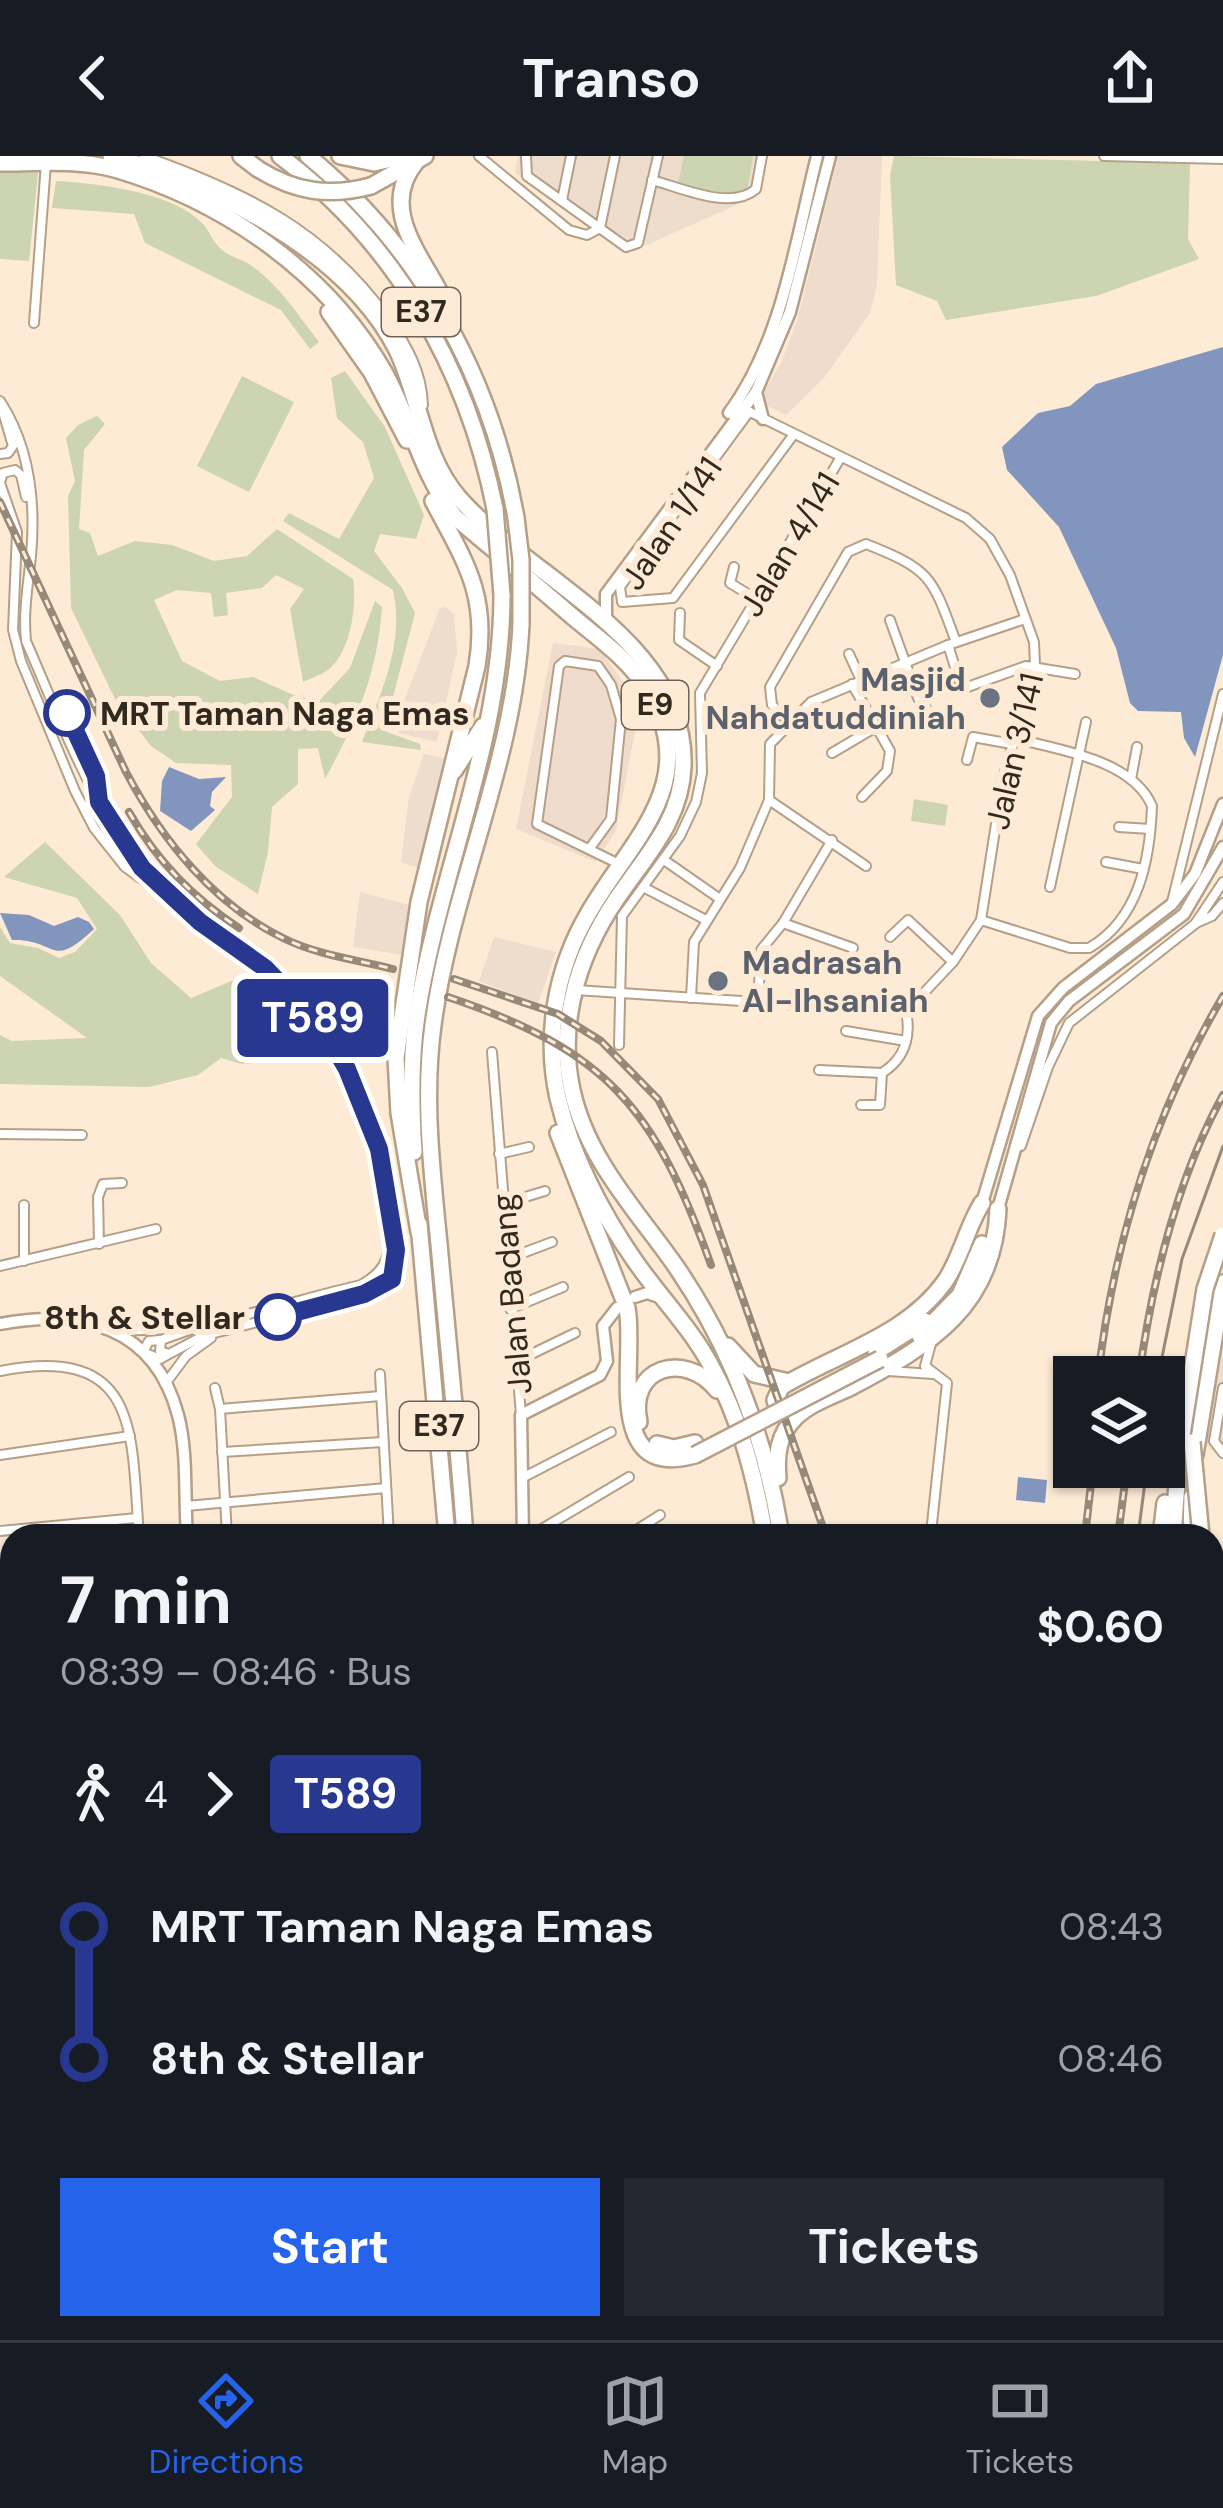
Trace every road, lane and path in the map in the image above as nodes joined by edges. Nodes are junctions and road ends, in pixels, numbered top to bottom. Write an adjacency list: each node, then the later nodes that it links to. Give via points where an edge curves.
1 (111, 156): 24 (highway, E9, via 267,222)
2 (144, 156): 34 (street, via 276,212 340,262 414,360)
3 (241, 156): 16 (highway, bridge, via 279,182 327,193 371,186)
4 (280, 156): 57 (highway, E37, bridge, via 363,233 428,321 471,416 495,509 502,595)
5 (308, 156): 27 (highway, E37, via 393,243)
6 (340, 156): 16 (highway, via 374,164)
7 (478, 156): 22 (street, via 569,230)
8 (526, 156): 21 (street, via 527,176)
9 (571, 156): 21 (street)
10 (615, 156): 22 (street)
11 (658, 156): 20 (street)
12 (762, 156): 20 (street, via 756,189 740,198)
13 (817, 156): 32 (street, via 772,334)
14 (830, 156): 30 (street, via 790,312)
15 (1104, 156): 17 (street)
16 (415, 158): 27 (highway, via 402,185 401,219)
17 (1223, 159)
18 (46, 163): 19 (highway, E9); 23 (highway, E9, via 117,170 195,202 269,243); 26 (street)
19 (0, 164)
20 (652, 180): 22 (street, via 638,242 623,246)
21 (562, 200): 22 (street)
22 (600, 228)
23 (315, 286): 25 (highway, E9); 67 (highway, via 372,373 472,577 479,653)
24 (358, 298): 25 (highway, via 358,320); 28 (highway, E9)
25 (336, 308): 29 (highway, E9)
26 (34, 322)
27 (454, 332): 185 (highway, E37, bridge, via 494,426 516,518 521,624 504,739 451,933 429,1054)
28 (391, 340): 29 (highway, via 369,334); 34 (highway, E9)
29 (376, 358): 79 (highway, E9, via 455,517 621,658 652,699 664,735 663,788)
30 (756, 392): 32 (street); 33 (street)
31 (0, 403): 36 (street, via 13,446); 40 (street, via 30,474)
32 (742, 408): 33 (street, Jalan 3/141); 35 (street, Jalan 1/141, via 620,587 622,602 673,598); 43 (street, Jalan 1/141, via 599,593); 48 (street, Jalan 1/141, via 606,594)
33 (763, 419): 35 (street, Jalan 3/141)
34 (424, 428): 43 (highway, E9, via 460,499)
35 (794, 434): 37 (street, Jalan 3/141)
36 (0, 454)
37 (841, 457): 44 (street, Jalan 4/141); 46 (street, Jalan 3/141, via 940,503 990,539)
38 (0, 482): 40 (street, via 8,470 21,475); 41 (street)
39 (0, 493): 41 (street)
40 (31, 524): 90 (street, via 26,641 121,840)
41 (17, 532): 90 (street, via 13,630 75,791 125,867)
42 (734, 568): 44 (street, via 730,583)
43 (574, 598): 48 (highway, E9)
44 (756, 599): 52 (street, Jalan 4/141)
45 (680, 613): 52 (street, via 679,640)
46 (1025, 619): 49 (street); 53 (street, Jalan 3/141)
47 (890, 620): 51 (street)
48 (611, 629): 96 (highway, E9, via 667,692 683,771 670,822 602,923)
49 (952, 644): 51 (street); 53 (street, via 962,689); 60 (street, via 922,570 866,544 848,552 770,687 772,705)
50 (849, 654): 55 (street)
51 (905, 663): 55 (street); 58 (street)
52 (717, 666): 77 (street, Jalan 4/141, via 700,693 700,789)
53 (1035, 666): 54 (street); 62 (street, Jalan 3/141)
54 (1076, 674)
55 (856, 682): 60 (street); 61 (street)
56 (1223, 694): 87 (street)
57 (492, 707): 67 (highway); 121 (highway, E37, via 417,1018)
58 (934, 719)
59 (1086, 722): 65 (street)
60 (790, 723): 70 (street, via 769,750)
61 (876, 727): 64 (street); 69 (street, via 890,766)
62 (1013, 741): 65 (street); 66 (street, via 973,737); 89 (street, Jalan 3/141)
63 (1137, 747): 68 (street)
64 (832, 753)
65 (1079, 755): 68 (street); 84 (street)
66 (967, 760)
67 (448, 778): 121 (highway, via 413,935 397,1058)
68 (1131, 779): 73 (street, via 1150,800)
69 (862, 796)
70 (769, 800): 74 (street); 85 (street)
71 (1223, 804): 87 (street, via 1195,874)
72 (1119, 827): 73 (street)
73 (1150, 830): 81 (street)
74 (832, 839): 80 (street); 91 (street)
75 (1223, 847): 113 (street, via 1184,914 1051,1023)
76 (590, 848): 76 (street, via 537,824 565,661 598,666 621,715 610,819); 79 (street)
77 (664, 860): 83 (street); 85 (street)
78 (1106, 862): 81 (street)
79 (622, 866): 105 (highway, E9, via 564,968)
80 (866, 866)
81 (1143, 869): 89 (street, via 1132,906 1089,948)
82 (1223, 882): 92 (street)
83 (643, 887): 88 (street); 97 (street, via 622,916)
84 (1050, 887)
85 (720, 899): 88 (street)
86 (1223, 902): 92 (street)
87 (1172, 904): 118 (street, via 1038,1016)
88 (706, 920): 98 (street, via 694,942)
89 (981, 920): 95 (street, Jalan 3/141)
90 (200, 922): 120 (street, via 265,968 325,1031 379,1149)
91 (783, 923): 94 (street); 99 (street, via 761,950)
92 (1195, 924): 113 (street, via 1070,1023)
93 (890, 938): 95 (street, via 908,920)
94 (853, 948)
95 (953, 962): 100 (street, Jalan 3/141)
96 (573, 990): 97 (street); 122 (highway, E9, via 568,1063 580,1119)
97 (617, 993): 98 (street); 103 (street)
98 (691, 998): 99 (street)
99 (758, 1002): 100 (street)
100 (905, 1008): 102 (street)
101 (846, 1031): 102 (street)
102 (906, 1041): 107 (street)
103 (619, 1045)
104 (493, 1052): 112 (street, Jalan Badang)
105 (552, 1052): 126 (highway, E9, via 568,1131); 165 (highway, via 553,1116 627,1308 631,1426 656,1455 672,1459)
106 (819, 1070): 107 (street)
107 (882, 1073): 108 (street, via 880,1106)
108 (861, 1105)
109 (0, 1134): 110 (street)
110 (82, 1135)
111 (529, 1147): 112 (street)
112 (499, 1154): 116 (street, Jalan Badang)
113 (1006, 1173): 118 (street)
114 (122, 1183): 125 (street, via 103,1184 98,1196)
115 (545, 1191): 116 (street)
116 (502, 1204): 128 (street, Jalan Badang)
117 (24, 1205): 129 (street)
118 (990, 1206): 143 (highway, via 992,1245 976,1292); 147 (highway, via 954,1289); 152 (highway, via 916,1315)
119 (156, 1229): 125 (street)
120 (392, 1231): 137 (street, via 386,1265 361,1285); 141 (street, via 397,1267 381,1288)
121 (419, 1232): 184 (highway, E37)
122 (650, 1232): 126 (highway, via 648,1251); 131 (highway, E9)
123 (1223, 1234): 157 (highway, via 1199,1304); 194 (highway, bridge, via 1204,1289)
124 (552, 1242): 128 (street)
125 (99, 1244): 129 (street)
126 (626, 1246): 134 (highway, E9)
127 (1223, 1256): 196 (highway, bridge, via 1211,1290 1192,1442)
128 (507, 1258): 136 (street, Jalan Badang)
129 (24, 1261): 130 (street)
130 (0, 1265)
131 (679, 1271): 134 (highway, via 657,1266); 140 (highway, E9)
132 (1223, 1283): 195 (highway)
133 (563, 1287): 136 (street)
134 (649, 1295): 159 (highway, E9, via 710,1363)
135 (617, 1308): 161 (street, via 603,1326 607,1361 600,1375)
136 (510, 1309): 148 (street, Jalan Badang)
137 (220, 1319): 139 (street); 144 (street)
138 (0, 1324): 139 (street, via 58,1317)
139 (109, 1329): 145 (street)
140 (715, 1330): 152 (highway, via 754,1374); 176 (highway, E9, via 757,1430)
141 (223, 1331): 146 (street); 153 (street, via 185,1356)
142 (575, 1333): 148 (street)
143 (935, 1338): 147 (highway); 151 (street, via 924,1358)
144 (161, 1340): 145 (street); 146 (street, via 160,1351)
145 (143, 1352): 146 (street); 153 (street)
146 (169, 1354)
147 (880, 1360): 151 (street); 160 (highway); 165 (highway, bridge)
148 (514, 1362): 161 (street, Jalan Badang)
149 (0, 1371): 163 (street, via 87,1372 121,1402)
150 (380, 1373): 156 (street)
151 (934, 1374): 191 (street, via 947,1383)
152 (788, 1382): 160 (highway, via 775,1400 783,1413)
153 (165, 1384): 175 (street, via 179,1420)
154 (214, 1388): 158 (street)
155 (1223, 1388): 167 (street, via 1214,1441)
156 (381, 1396): 158 (street); 164 (street)
157 (1185, 1401)
158 (220, 1408): 166 (street)
159 (733, 1412): 165 (highway, via 697,1371 681,1366 654,1374 639,1397 643,1431 666,1447); 189 (highway, E9)
160 (798, 1414): 176 (highway, via 778,1450)
161 (521, 1415): 170 (street, Jalan Badang)
162 (611, 1432): 170 (street)
163 (130, 1436): 168 (street); 178 (street)
164 (383, 1442): 166 (street); 171 (street)
165 (695, 1449)
166 (222, 1452): 174 (street)
167 (1223, 1453)
168 (0, 1455)
169 (629, 1477): 187 (street)
170 (522, 1478): 186 (street, Jalan Badang)
171 (386, 1488): 174 (street); 183 (street)
172 (1168, 1488): 192 (highway)
173 (1176, 1488): 193 (highway)
174 (224, 1503): 175 (street); 182 (street)
175 (185, 1506): 181 (street)
176 (776, 1506): 190 (highway, E9)
177 (660, 1515): 188 (street)
178 (137, 1519): 179 (street); 180 (street)
179 (84, 1524)
180 (138, 1524)
181 (186, 1524)
182 (226, 1524)
183 (388, 1524)
184 (446, 1524)
185 (464, 1524)
186 (526, 1524)
187 (548, 1524)
188 (646, 1524)
189 (762, 1524)
190 (779, 1524)
191 (932, 1524)
192 (1162, 1524)
193 (1177, 1524)
194 (1178, 1524)
195 (1192, 1524)
196 (1200, 1524)

